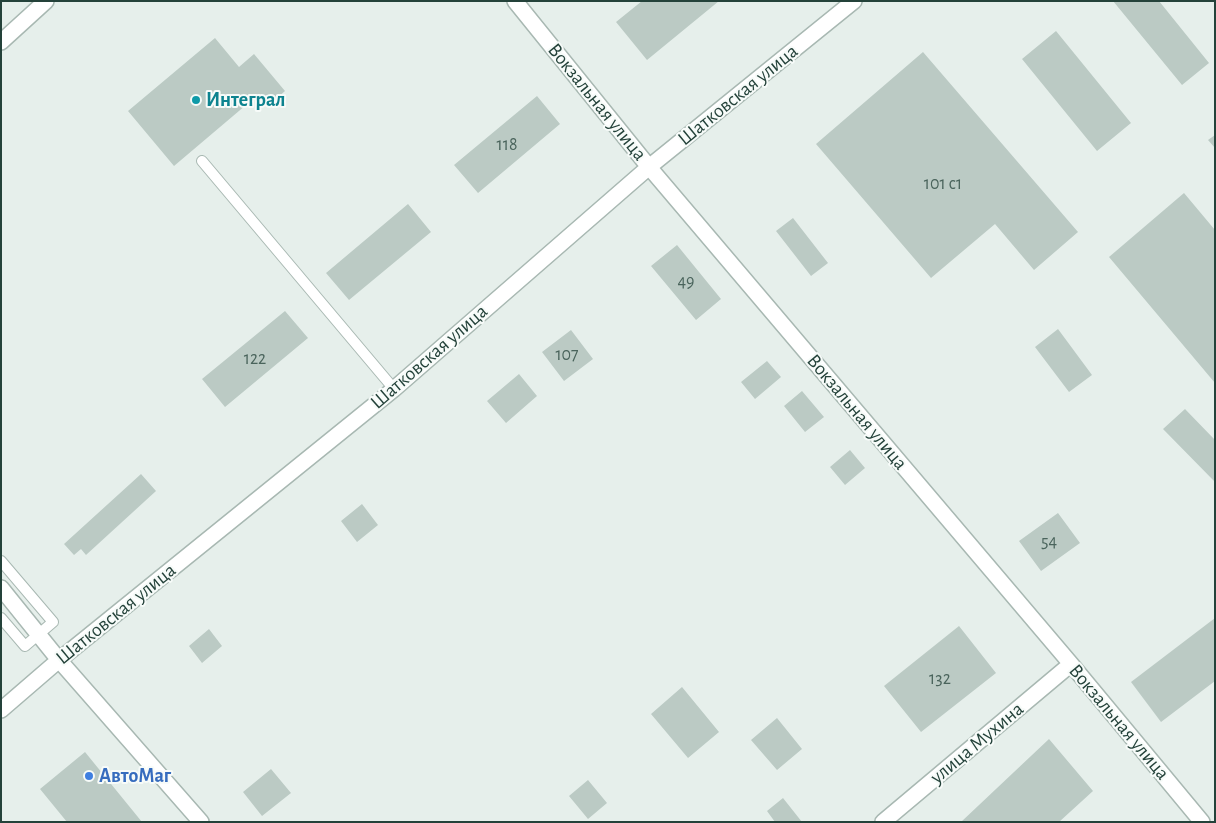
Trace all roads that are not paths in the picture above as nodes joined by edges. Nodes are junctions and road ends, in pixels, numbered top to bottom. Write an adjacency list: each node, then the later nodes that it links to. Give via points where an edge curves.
1 (46, 1): 4 (street)
2 (516, 1): 6 (street, Вокзальная улица)
3 (854, 1): 6 (street, Шатковская улица)
4 (1, 42)
5 (202, 161): 7 (lane)
6 (649, 167): 7 (street, Шатковская улица); 13 (street, Вокзальная улица)
7 (394, 389): 12 (street, Шатковская улица)
8 (1, 561): 11 (lane, via 53,622)
9 (1, 588): 11 (street)
10 (1, 618): 11 (lane, via 24,646)
11 (39, 635): 12 (street)
12 (59, 660): 14 (street, Шатковская улица); 15 (street)
13 (1071, 664): 16 (street, улица Мухина); 17 (street, Вокзальная улица)
14 (1, 710)
15 (201, 822)
16 (883, 822)
17 (1202, 822)

